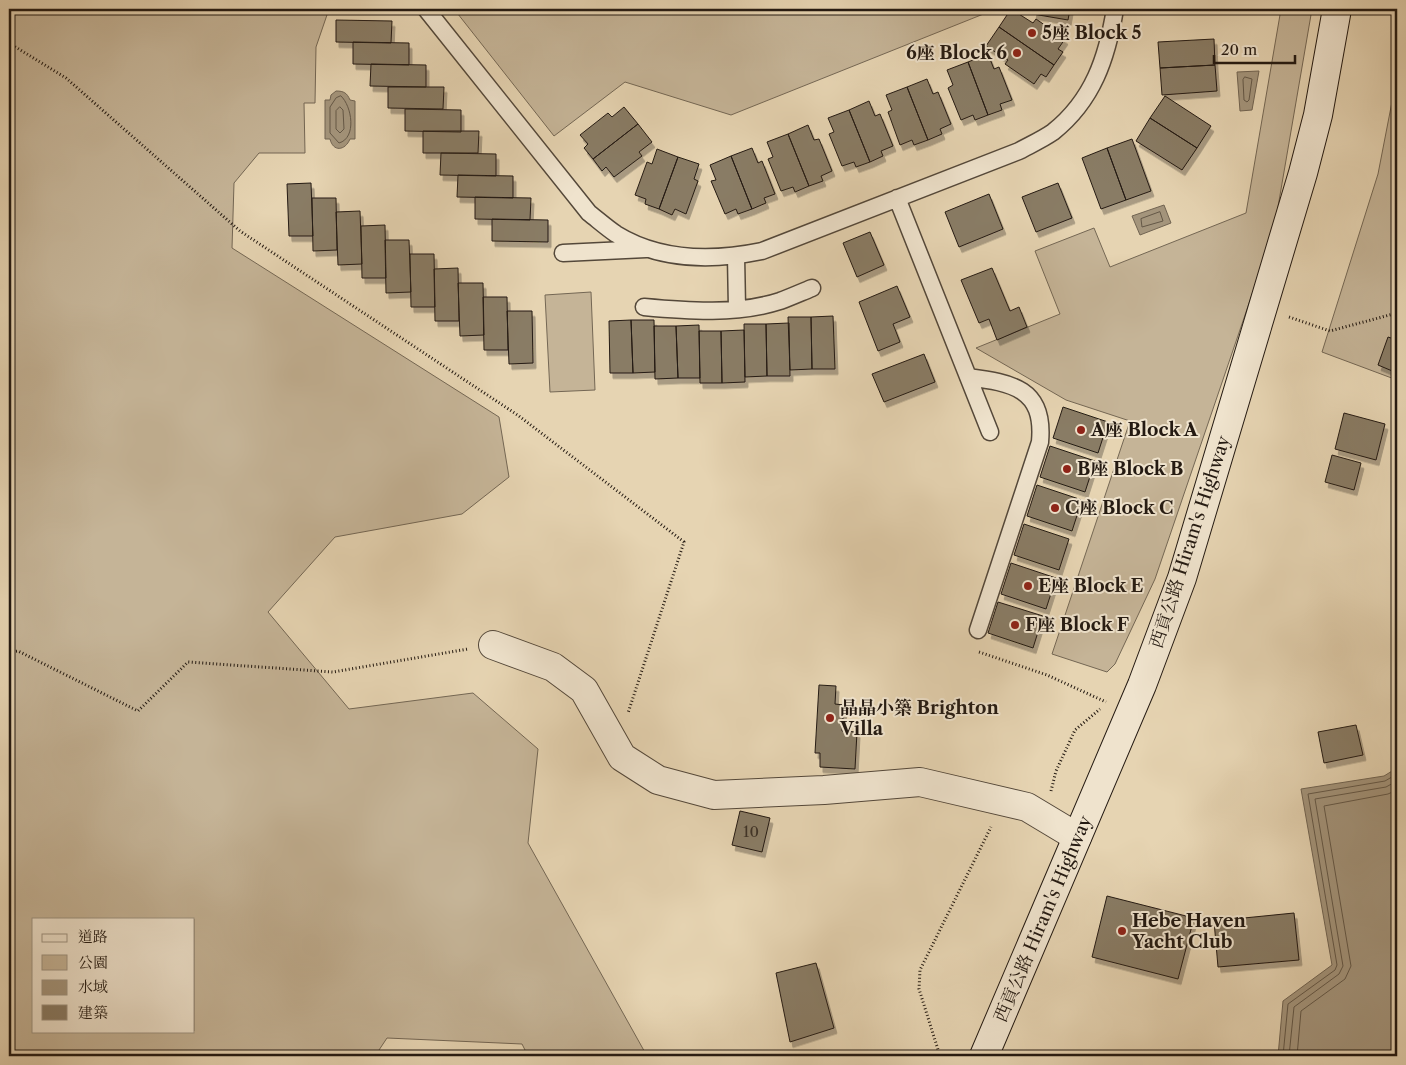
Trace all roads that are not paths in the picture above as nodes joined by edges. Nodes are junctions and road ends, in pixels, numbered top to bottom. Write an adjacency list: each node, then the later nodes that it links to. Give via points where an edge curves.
1 (426, 9): 5 (lane, via 588,213 617,234)
2 (1115, 9): 4 (lane, via 1098,78 1078,108 1052,132 1019,151)
3 (1337, 9): 15 (main road, 西貢公路 Hiram's Highway, via 1304,173 1182,578 1142,685)
4 (897, 198): 7 (lane, via 762,251); 11 (lane)
5 (650, 249): 6 (lane); 7 (lane, via 678,256)
6 (563, 253)
7 (736, 256): 10 (lane)
8 (812, 288): 10 (lane, via 779,301)
9 (644, 307): 10 (lane, via 675,310)
10 (737, 308)
11 (968, 377): 12 (lane); 13 (lane, via 1015,386 1034,404 1040,416 1041,429 1040,442)
12 (990, 432)
13 (978, 630)
14 (493, 645): 15 (main road, via 553,667 584,690 622,757 658,780 714,795 920,782 1027,807)
15 (1077, 837): 16 (main road, 西貢公路 Hiram's Highway)
16 (984, 1056)

